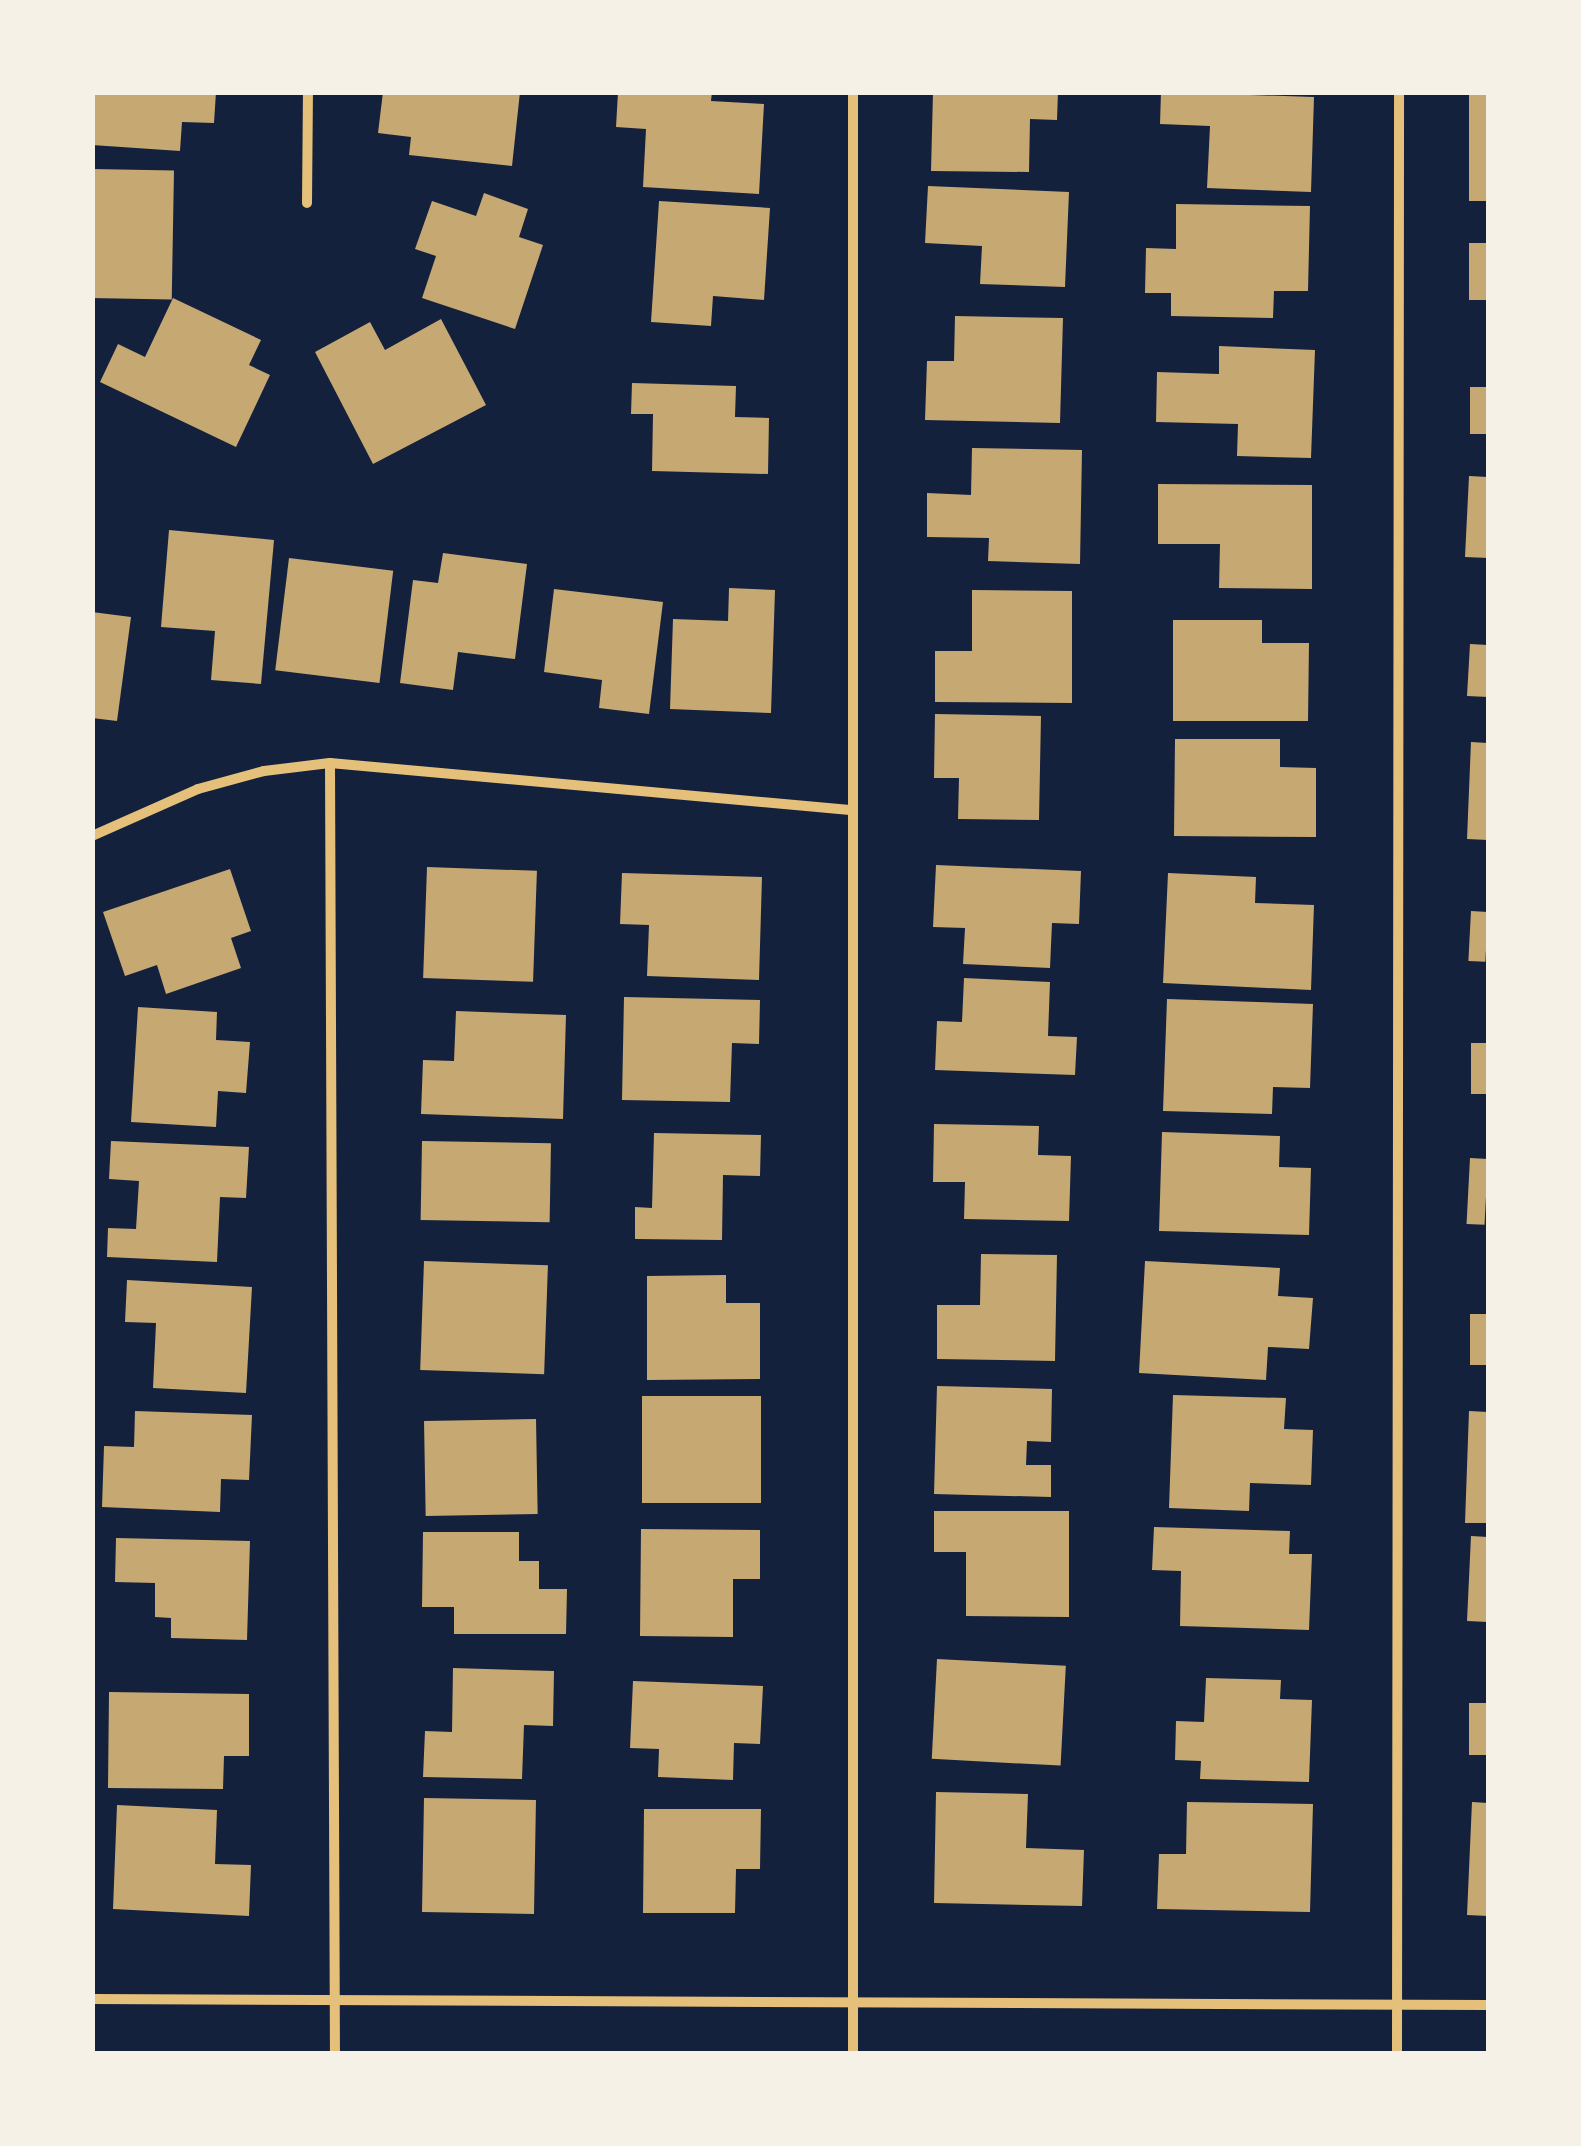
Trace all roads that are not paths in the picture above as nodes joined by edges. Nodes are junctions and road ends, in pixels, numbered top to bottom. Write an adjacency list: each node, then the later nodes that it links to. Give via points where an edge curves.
1 (308, 92): 4 (street)
2 (853, 92): 6 (street)
3 (1399, 92): 12 (street)
4 (307, 203)
5 (330, 763): 6 (street); 7 (street, via 264,771 198,790); 9 (street)
6 (850, 810): 10 (street)
7 (92, 836)
8 (92, 1999): 9 (street)
9 (334, 1999): 10 (street); 13 (street)
10 (854, 2003): 12 (street); 14 (street)
11 (1488, 2004): 12 (street)
12 (1398, 2005): 15 (street)
13 (334, 2054)
14 (853, 2054)
15 (1397, 2054)

